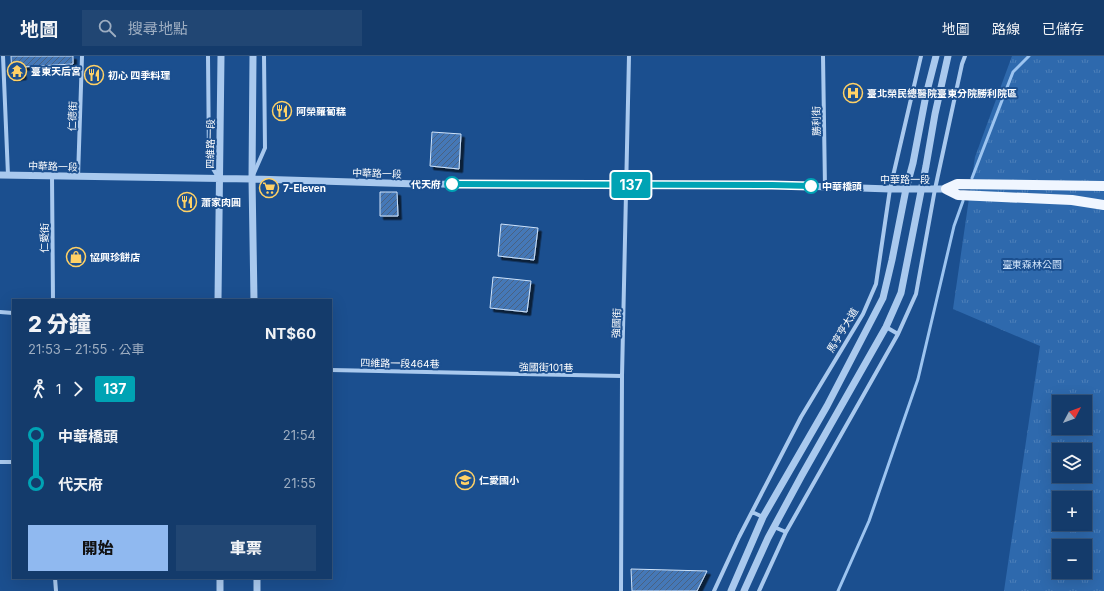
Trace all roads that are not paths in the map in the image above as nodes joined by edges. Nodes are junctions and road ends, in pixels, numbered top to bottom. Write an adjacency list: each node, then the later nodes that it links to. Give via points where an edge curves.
1 (3, 56): 14 (street)
2 (82, 56): 16 (street, 仁德街)
3 (208, 56): 18 (street, 四維路一段, via 209,162)
4 (221, 56): 18 (street, 四維路一段)
5 (253, 56): 17 (street)
6 (264, 56): 17 (street, via 265,148)
7 (629, 56): 19 (street, 強國街)
8 (823, 56): 21 (street, 勝利街)
9 (921, 56): 22 (street, 馬亨亨大道)
10 (936, 56): 23 (street, 馬亨亨大道)
11 (948, 56): 24 (street)
12 (965, 56): 25 (street)
13 (0, 175): 14 (street, 中華路一段)
14 (8, 175): 15 (street, 中華路一段)
15 (52, 176): 16 (street, 中華路一段); 28 (street, 仁愛街)
16 (78, 177): 18 (street, 中華路一段)
17 (252, 178): 18 (street, 中華路一段); 19 (street, 中華路一段, via 418,184); 30 (street)
18 (219, 179): 29 (street)
19 (627, 185): 21 (street, 中華路一段); 39 (street, 強國街)
20 (1104, 186): 26 (main road, via 957,184)
21 (825, 187): 22 (street, 中華路一段)
22 (890, 189): 23 (street, 中華路一段); 33 (street, 馬亨亨大道, via 876,284)
23 (906, 189): 24 (street, 中華路一段); 34 (street, 馬亨亨大道, via 883,298)
24 (921, 189): 25 (street, 中華路一段); 35 (street, via 901,292)
25 (935, 189): 26 (street, 中華路一段); 36 (street, via 916,294)
26 (946, 189): 27 (main road, via 958,195 1072,200)
27 (1104, 205)
28 (53, 299)
29 (218, 299)
30 (254, 299)
31 (0, 312): 32 (street)
32 (12, 313)
33 (863, 314): 34 (street); 42 (street, 馬亨亨大道, via 801,417)
34 (872, 319): 43 (street, 馬亨亨大道, via 827,406)
35 (886, 327): 36 (street); 44 (street)
36 (898, 334): 45 (street)
37 (332, 370): 38 (street, 四維路一段464巷)
38 (470, 373): 39 (street, 強國街101巷)
39 (622, 376): 52 (street, 強國街)
40 (0, 462): 41 (street)
41 (12, 462)
42 (752, 512): 43 (street); 53 (street, 馬亨亨大道)
43 (763, 517): 54 (street, 馬亨亨大道)
44 (774, 527): 45 (street); 55 (street)
45 (786, 532): 56 (street)
46 (55, 579): 49 (street)
47 (220, 579): 50 (street)
48 (257, 579): 51 (street)
49 (56, 591)
50 (220, 591)
51 (257, 591)
52 (621, 591)
53 (714, 591)
54 (731, 591)
55 (744, 591)
56 (759, 591)

